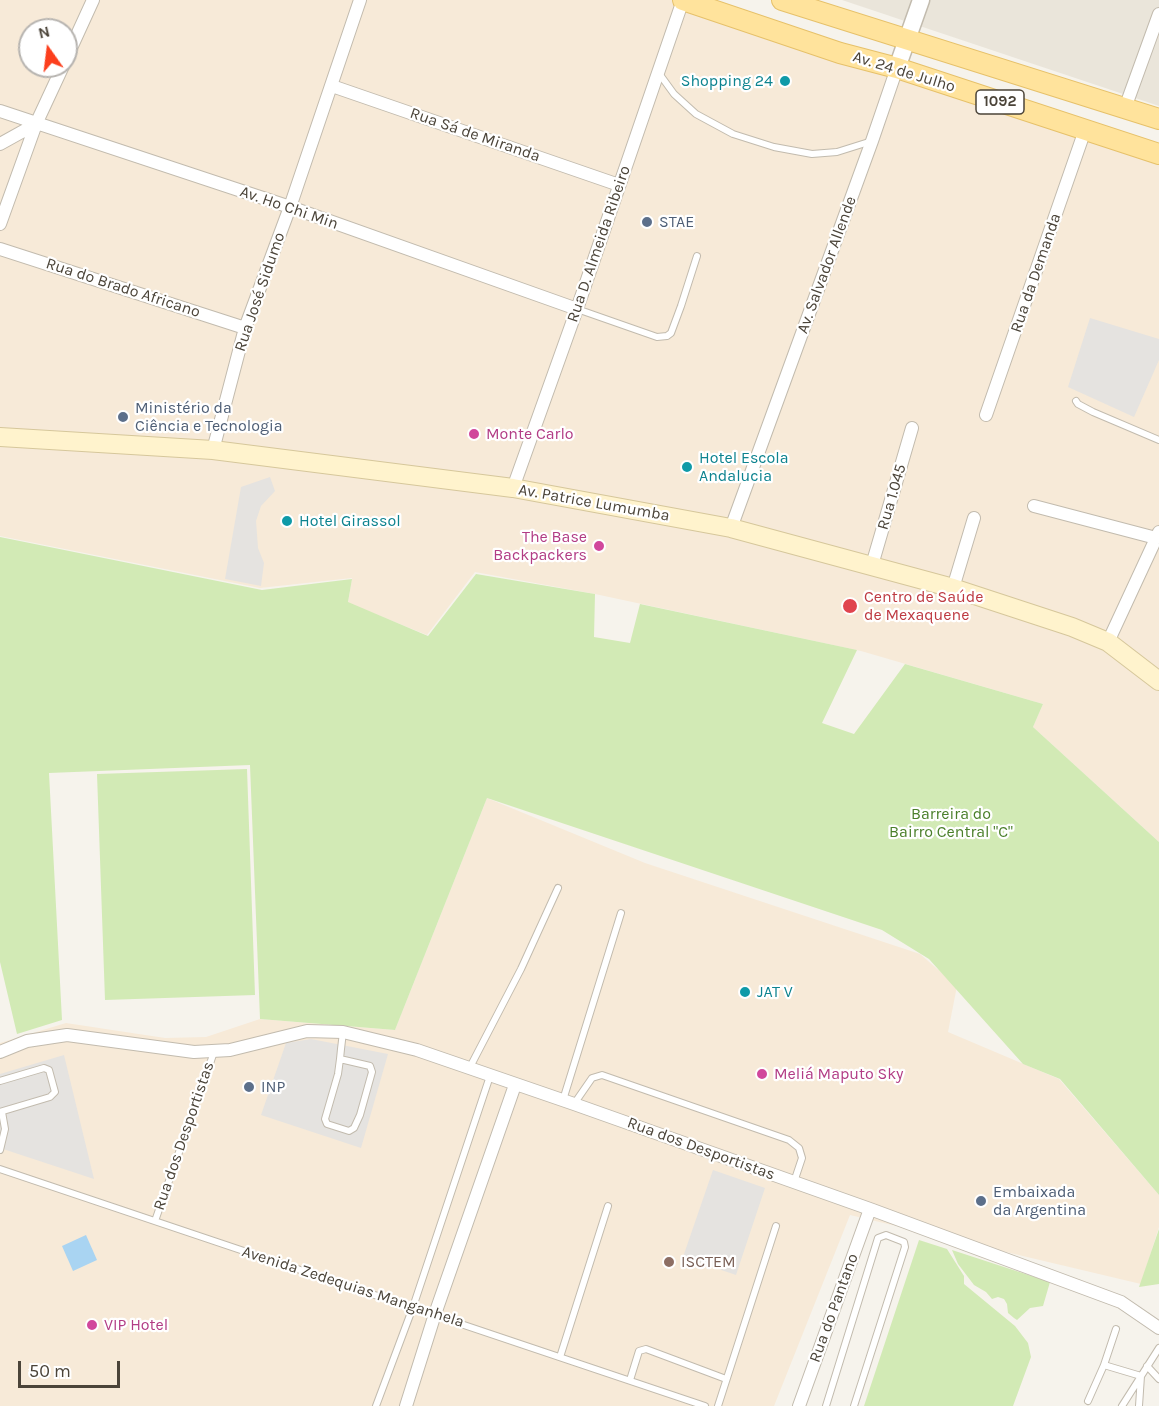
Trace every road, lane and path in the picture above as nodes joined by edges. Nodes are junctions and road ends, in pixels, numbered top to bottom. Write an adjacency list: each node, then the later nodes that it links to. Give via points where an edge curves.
1 (93, 0): 8 (street)
2 (360, 0): 13 (street, Rua José Sidumo)
3 (683, 0): 10 (main road, Av. 24 de Julho / 1092); 11 (street, Rua D. Almeida Ribeiro)
4 (782, 0): 6 (main road, Av. 24 de Julho / 1092)
5 (921, 0): 9 (street, Av. Salvador Allende)
6 (813, 4): 9 (main road, Av. 24 de Julho / 1092)
7 (1159, 14): 14 (street)
8 (78, 33)
9 (907, 39): 10 (street, Av. Salvador Allende); 14 (main road, Av. 24 de Julho / 1092)
10 (897, 68): 18 (main road, Av. 24 de Julho / 1092); 19 (street, Av. Salvador Allende)
11 (658, 72): 19 (lane, via 696,114 733,134 812,154 837,152); 22 (street, Rua D. Almeida Ribeiro)
12 (57, 78): 17 (street)
13 (332, 86): 22 (street, Rua Sá de Miranda); 23 (street, Rua José Sidumo)
14 (1125, 108): 16 (main road, Av. 24 de Julho / 1092)
15 (0, 111): 17 (street, Av. Ho Chi Min)
16 (1159, 119)
17 (36, 124): 20 (street); 23 (street, Av. Ho Chi Min); 24 (street)
18 (1085, 130): 21 (main road, Av. 24 de Julho / 1092); 30 (street, Rua da Demanda)
19 (872, 141): 38 (street, Av. Salvador Allende)
20 (0, 144)
21 (1159, 154)
22 (620, 185): 27 (street, Rua D. Almeida Ribeiro)
23 (290, 207): 27 (street, Av. Ho Chi Min); 28 (street, Rua José Sidumo)
24 (0, 224)
25 (0, 249): 28 (street, Rua do Brado Africano)
26 (697, 256): 27 (lane, via 668,336 657,337)
27 (577, 309): 35 (street, Rua D. Almeida Ribeiro)
28 (245, 328): 34 (street, Rua José Sidumo)
29 (1076, 400): 33 (lane, via 1093,412)
30 (986, 416)
31 (912, 428): 40 (street, Rua 1.045)
32 (0, 437): 34 (main road, Av. Patrice Lumumba)
33 (1159, 440)
34 (213, 450): 35 (main road, Av. Patrice Lumumba)
35 (513, 488): 38 (main road, Av. Patrice Lumumba)
36 (1034, 506): 39 (street)
37 (974, 518): 41 (street)
38 (731, 528): 40 (main road, Av. Patrice Lumumba)
39 (1158, 535): 42 (street)
40 (872, 566): 41 (main road, Av. Patrice Lumumba)
41 (953, 588): 42 (main road, Av. Patrice Lumumba)
42 (1108, 642): 43 (main road, Av. Patrice Lumumba)
43 (1159, 681)
44 (558, 888): 50 (lane)
45 (621, 914): 54 (lane)
46 (343, 1032): 47 (street, Rua dos Desportistas, via 307,1030); 49 (lane); 50 (street, Rua dos Desportistas, via 417,1050)
47 (214, 1051): 48 (street, Rua dos Desportistas, via 194,1052 67,1035 27,1041); 61 (lane, Rua dos Desportistas)
48 (0, 1052)
49 (340, 1059): 49 (lane, via 325,1119 327,1124 349,1131 360,1115 372,1072 370,1066)
50 (469, 1069): 51 (street, Rua dos Desportistas)
51 (490, 1076): 53 (street, Rua dos Desportistas); 63 (lane)
52 (0, 1081): 55 (lane, via 44,1068 49,1070 55,1092)
53 (515, 1084): 54 (street, Rua dos Desportistas); 64 (street)
54 (569, 1102): 58 (street, Rua dos Desportistas); 58 (lane, via 592,1078 602,1075 789,1140 800,1148 802,1158)
55 (1, 1112): 56 (lane, via 5,1129)
56 (0, 1150)
57 (0, 1169): 61 (lane, Avenida Zedequias Manganhela)
58 (794, 1182): 60 (street, Rua dos Desportistas)
59 (608, 1206): 68 (lane)
60 (870, 1209): 65 (street, Rua dos Desportistas, via 1121,1302); 80 (street, Rua do Pantano)
61 (155, 1221): 63 (lane, Avenida Zedequias Manganhela)
62 (776, 1226): 72 (lane)
63 (413, 1307): 64 (lane, Avenida Zedequias Manganhela); 76 (lane)
64 (435, 1314): 68 (lane, Avenida Zedequias Manganhela); 77 (street)
65 (1159, 1328)
66 (1116, 1329): 69 (lane)
67 (1159, 1348): 70 (lane)
68 (560, 1357): 74 (lane, Avenida Zedequias Manganhela)
69 (1104, 1365): 71 (lane); 75 (lane)
70 (1147, 1366): 71 (lane); 73 (lane)
71 (1141, 1376): 83 (lane); 84 (lane)
72 (726, 1379): 74 (lane, via 646,1349 639,1351); 79 (lane)
73 (1159, 1379)
74 (630, 1380): 78 (lane, Avenida Zedequias Manganhela)
75 (1088, 1401)
76 (376, 1406)
77 (406, 1406)
78 (705, 1406)
79 (718, 1406)
80 (799, 1406)
81 (826, 1406): 82 (lane, via 878,1238 886,1235 904,1242 905,1247)
82 (854, 1406)
83 (1122, 1406)
84 (1139, 1406)

